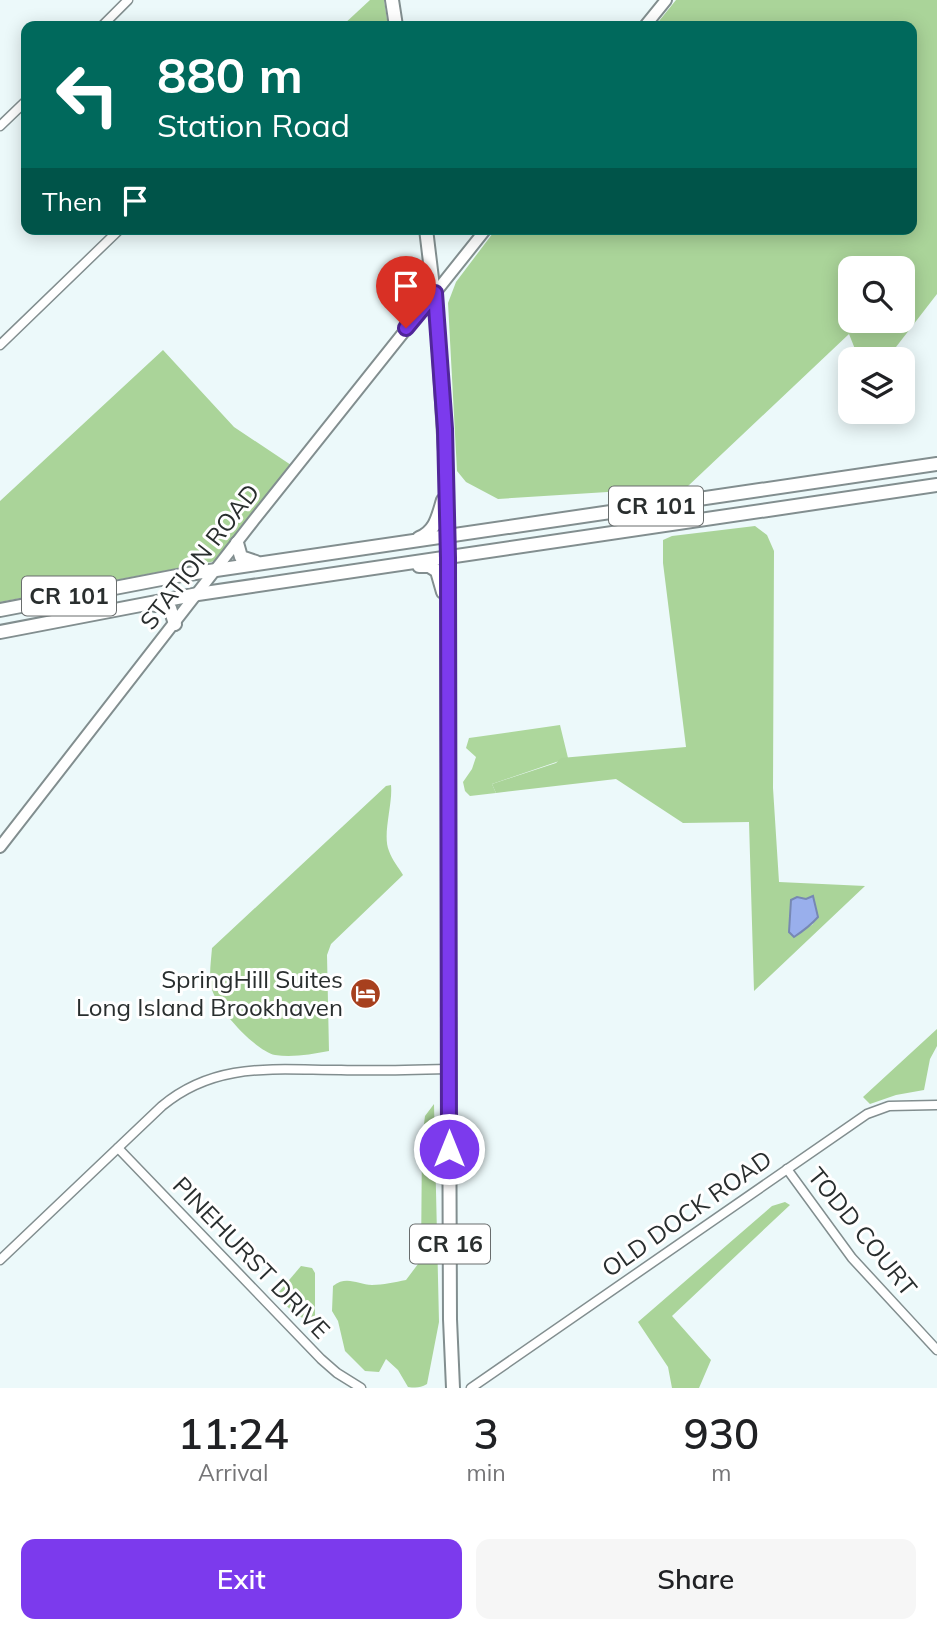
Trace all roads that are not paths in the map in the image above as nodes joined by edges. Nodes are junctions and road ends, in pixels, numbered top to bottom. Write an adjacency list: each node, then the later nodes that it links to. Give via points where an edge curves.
1 (128, 0): 4 (street)
2 (392, 0): 5 (main road)
3 (666, 0): 6 (main road)
4 (107, 21)
5 (395, 21)
6 (649, 21)
7 (21, 106): 8 (street)
8 (0, 126)
9 (114, 235): 13 (street)
10 (427, 235): 12 (main road, CR 16)
11 (481, 235): 12 (main road, STATION ROAD)
12 (435, 293): 17 (main road, CR 16); 22 (main road, STATION ROAD)
13 (0, 345)
14 (937, 464): 16 (main road, CR 101)
15 (937, 485): 18 (main road, CR 101)
16 (782, 487): 18 (main road); 19 (main road, CR 101)
17 (447, 492): 19 (main road, via 462,527); 20 (main road, CR 16); 21 (main road, via 432,530)
18 (784, 508): 23 (main road, CR 101)
19 (499, 529): 20 (main road, CR 101)
20 (447, 537): 21 (main road, CR 101); 24 (main road, CR 16)
21 (407, 542): 25 (main road, CR 101)
22 (237, 543): 25 (main road, via 244,559); 27 (main road, STATION ROAD)
23 (475, 554): 24 (main road, CR 101); 31 (main road, via 457,567)
24 (448, 558): 26 (main road, CR 101); 31 (main road, CR 16)
25 (263, 564): 27 (main road, CR 101)
26 (394, 566): 28 (main road, CR 101); 31 (main road, via 435,569)
27 (216, 571): 28 (main road, STATION ROAD); 30 (main road, CR 101)
28 (198, 594): 29 (main road, CR 101); 32 (main road, STATION ROAD)
29 (127, 607): 32 (main road, via 167,606); 33 (main road, CR 101)
30 (0, 610)
31 (448, 615): 35 (main road, CR 16)
32 (175, 624): 34 (main road, STATION ROAD)
33 (0, 632)
34 (0, 848)
35 (449, 1069): 37 (street, via 264,1069 225,1074 180,1092); 42 (main road, CR 16)
36 (937, 1105): 38 (street, OLD DOCK ROAD, via 889,1106 867,1114)
37 (118, 1148): 39 (street); 41 (street, PINEHURST DRIVE, via 321,1359)
38 (787, 1168): 40 (street, TODD COURT, via 852,1258); 43 (street, OLD DOCK ROAD)
39 (0, 1260)
40 (937, 1350)
41 (361, 1388)
42 (453, 1388)
43 (471, 1388)

